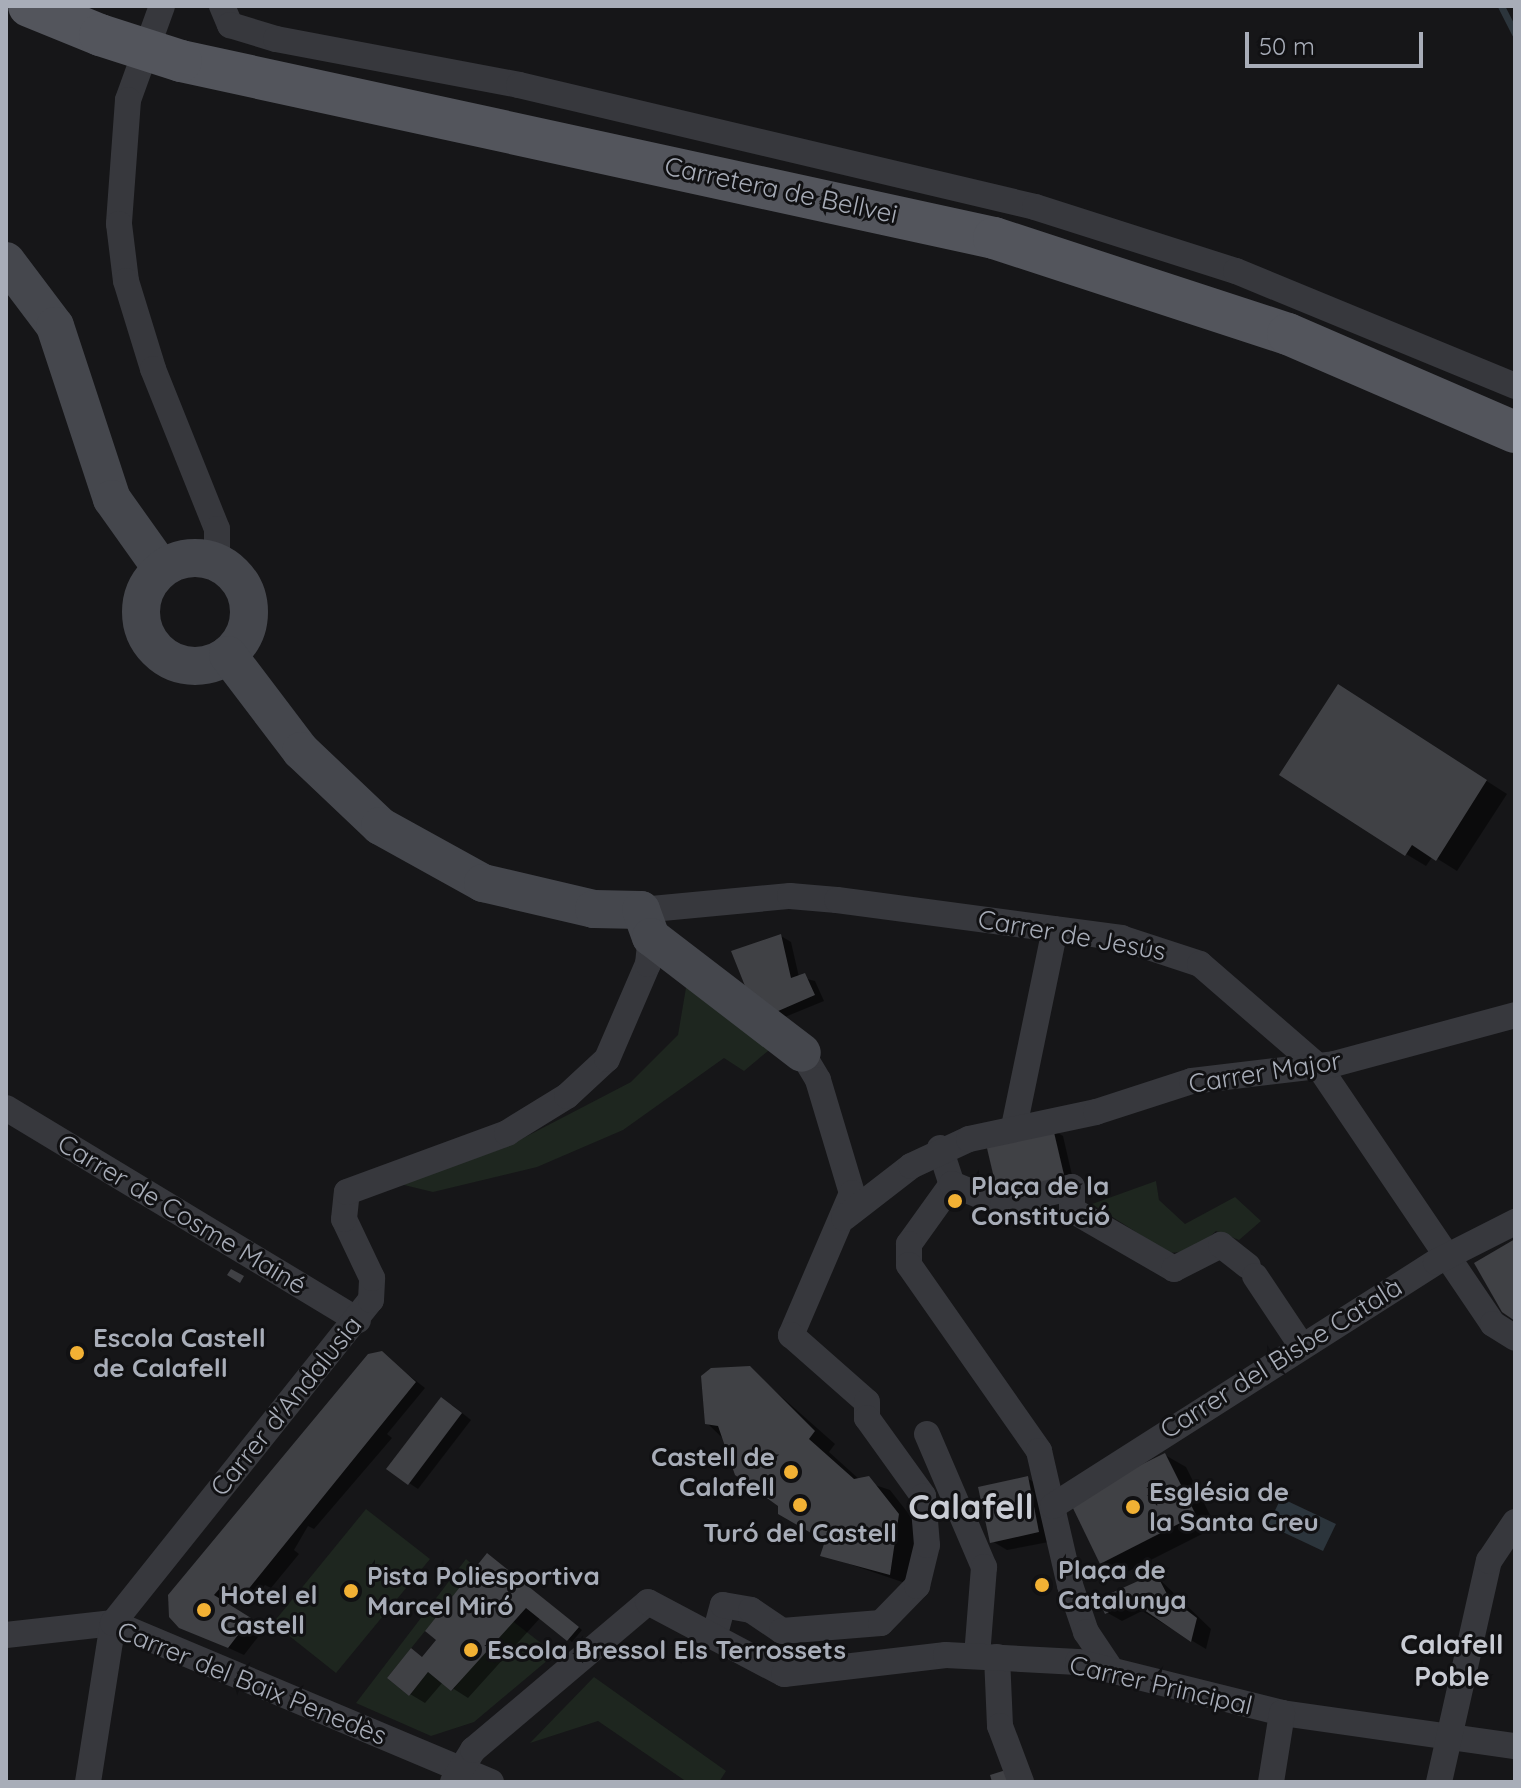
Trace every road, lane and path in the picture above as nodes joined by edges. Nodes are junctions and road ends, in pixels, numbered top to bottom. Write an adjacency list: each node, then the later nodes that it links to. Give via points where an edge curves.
1 (29, 6): 6 (main road, Carretera de Bellvei, bridge, via 181,61 994,238 1288,334)
2 (162, 6): 7 (street, via 128,100 119,224 126,281 153,369 217,529)
3 (222, 6): 5 (street, via 230,25 276,39 519,85 1035,207 1236,271)
4 (6, 261): 8 (street, via 55,326 112,499)
5 (1515, 386)
6 (1515, 432)
7 (217, 563): 8 (street, via 185,558); 9 (street, via 241,582 249,602 248,626)
8 (161, 568): 9 (street, via 140,604 149,643 186,666)
9 (228, 655): 10 (street, via 301,751 380,826 483,883)
10 (646, 924): 11 (street, Carrer de Jesús, via 790,896); 13 (street); 22 (street, Carrer d'Andalusia, via 648,964 607,1059 567,1096 507,1133 347,1192 344,1219 372,1278 371,1300)
11 (1055, 929): 14 (street, Carrer de Jesús, via 1167,948 1200,964); 16 (street, via 1033,1066)
12 (1515, 1015): 14 (street, Carrer Major)
13 (802, 1053): 19 (street, via 818,1080 852,1193)
14 (1319, 1067): 16 (street, Carrer Major, via 1192,1081 1096,1112); 21 (street, Carrer de Jesús)
15 (6, 1108): 22 (street, Carrer de Cosme Mainé)
16 (1014, 1127): 17 (street, Carrer Major)
17 (940, 1148): 18 (street); 19 (street)
18 (952, 1184): 24 (street, via 1003,1205 1072,1187 1072,1210 1174,1269 1221,1245 1251,1271); 28 (street, via 909,1244 909,1265 1039,1451)
19 (844, 1218): 27 (street, via 791,1329 867,1402 867,1418)
20 (1515, 1222): 21 (street, Carrer del Bisbe Català)
21 (1449, 1255): 23 (street, Carrer de Jesús, via 1493,1324); 24 (street, Carrer del Bisbe Català)
22 (358, 1320): 30 (street, Carrer d'Andalusia)
23 (1515, 1338)
24 (1301, 1345): 28 (street, Carrer del Bisbe Català)
25 (927, 1434): 26 (street)
26 (951, 1486): 27 (street); 33 (street, via 953,1509 984,1567)
27 (923, 1496): 31 (street, via 927,1545 917,1586 881,1623 782,1631 751,1610 723,1605)
28 (1053, 1506): 34 (street, via 1086,1632)
29 (1515, 1522): 36 (street, via 1489,1561)
30 (113, 1623): 32 (street, Carrer del Baix Penedès); 38 (street, Carrer del Baix Penedès); 39 (street)
31 (715, 1634): 33 (street, Carrer Principal, via 784,1674); 38 (street, Carrer Principal, via 648,1602 635,1607)
32 (6, 1635)
33 (987, 1656): 34 (street, Carrer Principal); 41 (street, via 1000,1726)
34 (1110, 1668): 35 (street, Carrer Principal, via 1140,1680)
35 (1282, 1713): 36 (street, Carrer Principal); 42 (street)
36 (1445, 1738): 37 (street, Carrer Principal); 43 (street)
37 (1515, 1746)
38 (456, 1775): 40 (street, Carrer del Baix Penedès)
39 (88, 1782)
40 (491, 1782)
41 (1021, 1782)
42 (1271, 1782)
43 (1439, 1782)

